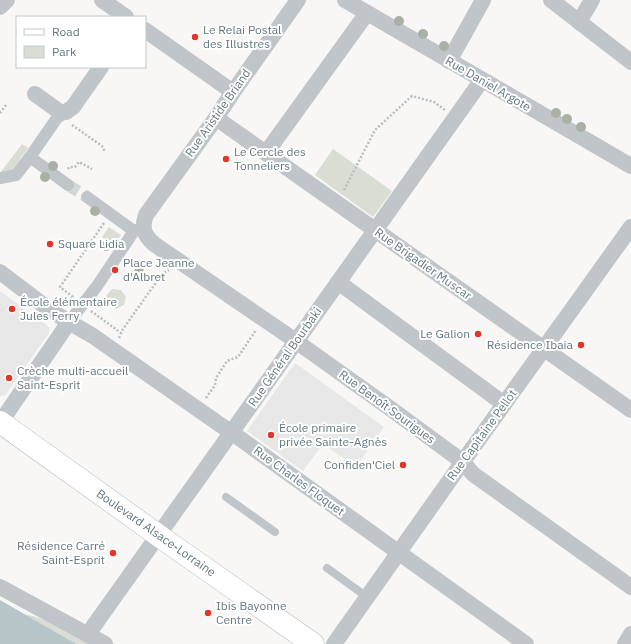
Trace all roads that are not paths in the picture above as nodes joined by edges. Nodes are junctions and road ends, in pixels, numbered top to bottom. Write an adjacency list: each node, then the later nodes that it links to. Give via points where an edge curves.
1 (7, 0): 8 (street)
2 (102, 0): 10 (street)
3 (298, 0): 17 (street, Rue Aristide Briand)
4 (347, 0): 9 (street, Rue Daniel Argote)
5 (483, 0): 13 (street)
6 (551, 0): 11 (street)
7 (592, 0): 11 (street)
8 (0, 7)
9 (367, 13): 13 (street, Rue Daniel Argote); 21 (street)
10 (125, 16)
11 (579, 22): 14 (street)
12 (146, 31): 17 (street)
13 (449, 61): 16 (street, Rue Daniel Argote)
14 (631, 62)
15 (100, 68): 19 (street, via 74,107)
16 (482, 80): 23 (street, Rue Daniel Argote); 29 (street, Rue Général Bourbaki)
17 (233, 92): 20 (street, Rue Aristide Briand)
18 (35, 94): 19 (street, via 60,112)
19 (66, 112): 22 (street, via 57,118)
20 (216, 118): 21 (street, Rue Brigadier Muscar); 28 (street, Rue Aristide Briand, via 146,215)
21 (266, 153): 29 (street, Rue Brigadier Muscar)
22 (30, 157): 24 (street, via 16,175); 25 (street)
23 (631, 166)
24 (0, 178)
25 (64, 182)
26 (87, 197): 28 (street)
27 (631, 227): 34 (street, Rue Capitaine Pellot)
28 (138, 230): 32 (street); 33 (street, Rue Benoît Sourigues, via 154,244)
29 (375, 230): 31 (street, Rue Général Bourbaki); 34 (street, Rue Brigadier Muscar)
30 (0, 272): 32 (street, Rue Charles Floquet)
31 (338, 282): 33 (street, Rue Général Bourbaki); 35 (street)
32 (69, 322): 37 (street); 38 (street, Rue Charles Floquet)
33 (296, 342): 38 (street, Rue Général Bourbaki); 39 (street, Rue Benoît Sourigues)
34 (543, 349): 35 (street, Rue Capitaine Pellot); 36 (street, Rue Brigadier Muscar)
35 (504, 404): 39 (street, Rue Capitaine Pellot)
36 (631, 410)
37 (0, 422): 42 (main road, Boulevard Alsace-Lorraine)
38 (231, 432): 42 (street, Rue Général Bourbaki, via 202,479); 43 (street, Rue Charles Floquet)
39 (463, 462): 43 (street, Rue Capitaine Pellot); 46 (street, Rue Benoît Sourigues, via 473,474)
40 (226, 497): 41 (lane)
41 (275, 532)
42 (158, 535): 48 (street, Rue Général Bourbaki); 51 (main road, Boulevard Alsace-Lorraine)
43 (398, 552): 47 (street, Rue Capitaine Pellot); 53 (street, Rue Charles Floquet)
44 (326, 568): 47 (lane)
45 (0, 587): 48 (street)
46 (631, 587)
47 (367, 597): 52 (street, Rue Capitaine Pellot)
48 (88, 634): 50 (street)
49 (631, 634): 54 (street)
50 (105, 644)
51 (313, 644)
52 (334, 644)
53 (526, 644)
54 (625, 644)

